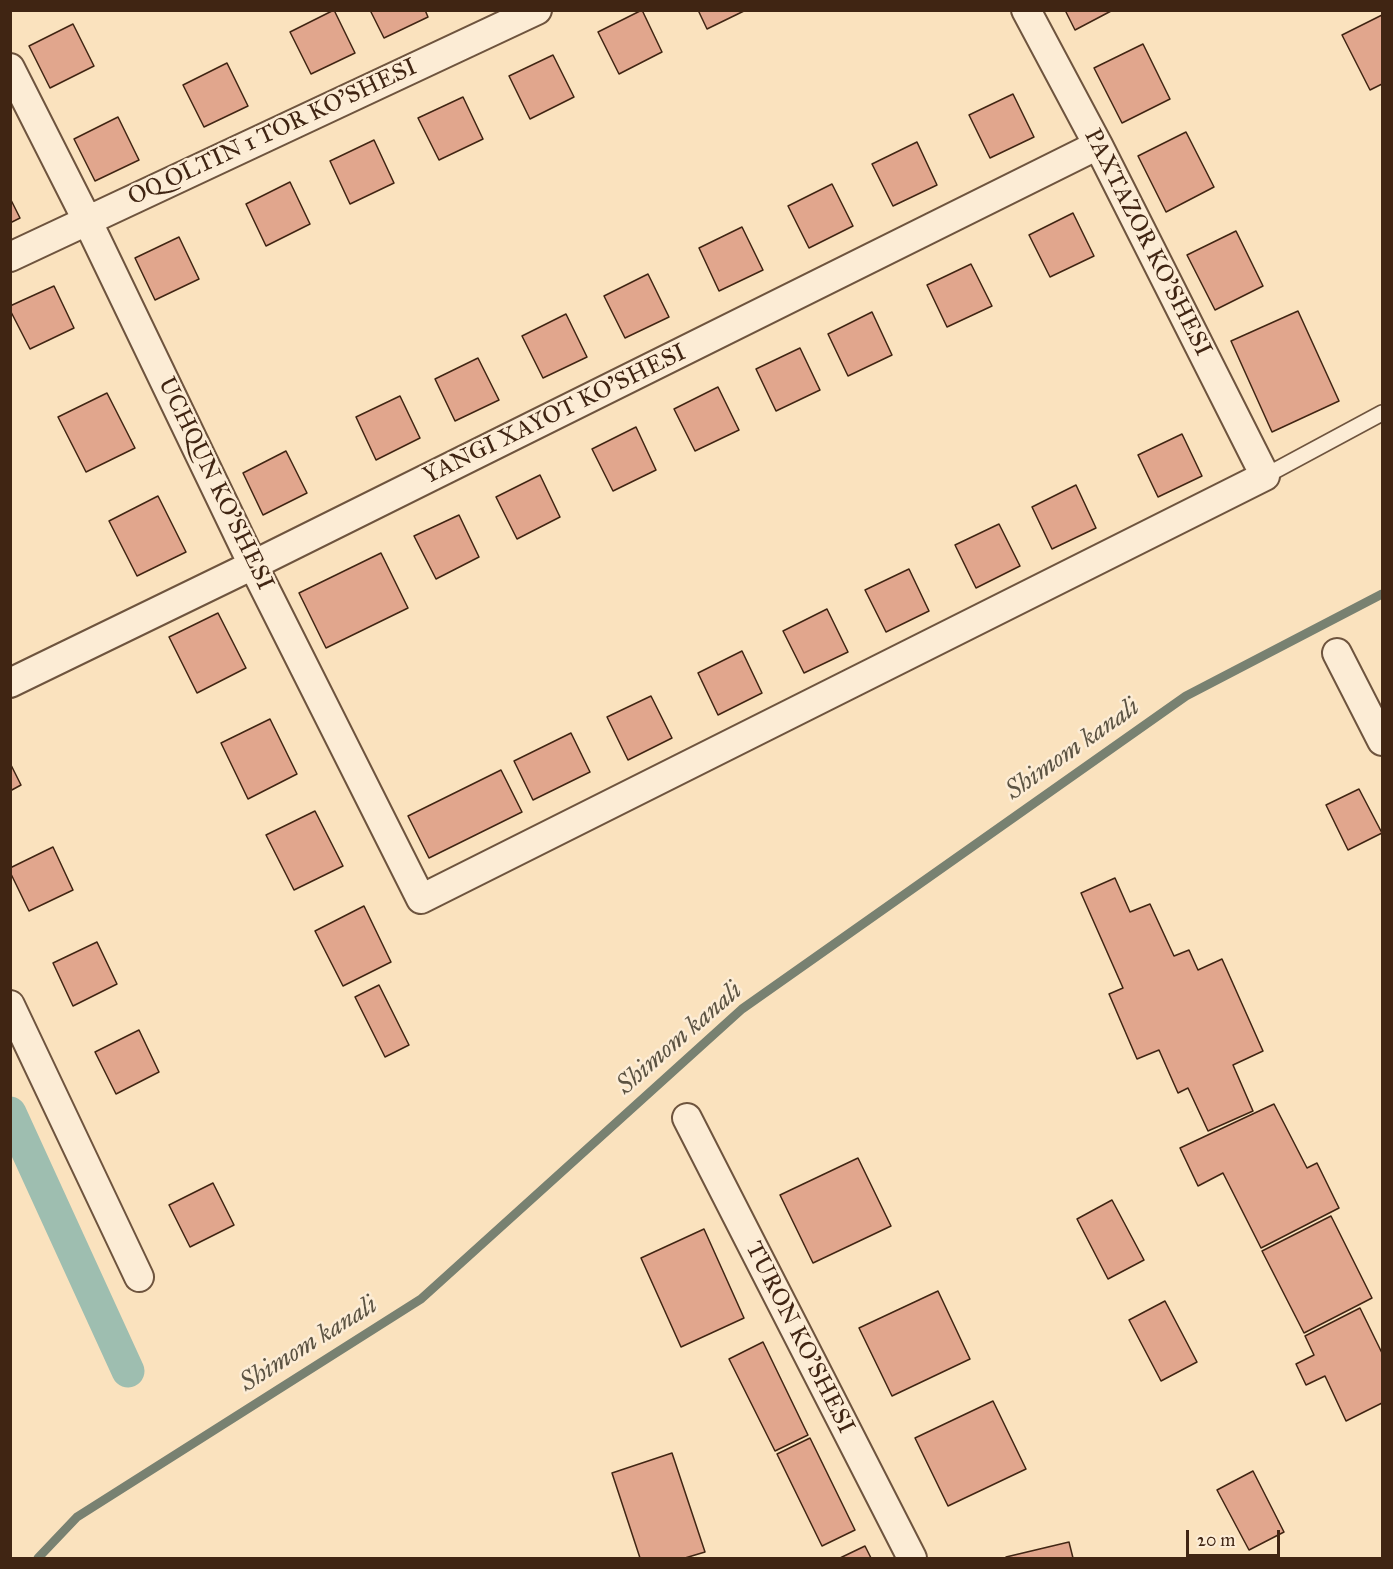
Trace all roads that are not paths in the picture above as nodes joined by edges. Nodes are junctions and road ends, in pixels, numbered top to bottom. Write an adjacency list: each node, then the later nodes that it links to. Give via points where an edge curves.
1 (537, 10): 5 (street, OQ OLTIN 1 TOR KO'SHESI)
2 (1026, 10): 4 (street, PAXTAZOR KO'SHESI)
3 (10, 68): 5 (street, UCHQUN KO'SHESI)
4 (1098, 145): 8 (street, PAXTAZOR KO'SHESI); 9 (street, YANGI XAYOT KO'SHESI)
5 (87, 220): 6 (street, OQ OLTIN 1 TOR KO'SHESI); 9 (street, UCHQUN KO'SHESI)
6 (10, 258)
7 (1383, 413): 8 (lane)
8 (1265, 476): 9 (street, UCHQUN KO'SHESI, via 421,899)
9 (253, 565): 11 (street, YANGI XAYOT KO'SHESI)
10 (1337, 653): 12 (street)
11 (10, 683)
12 (1383, 741)
13 (10, 1005): 15 (street)
14 (687, 1118): 16 (street, TURON KO'SHESI)
15 (139, 1277)
16 (912, 1558)

